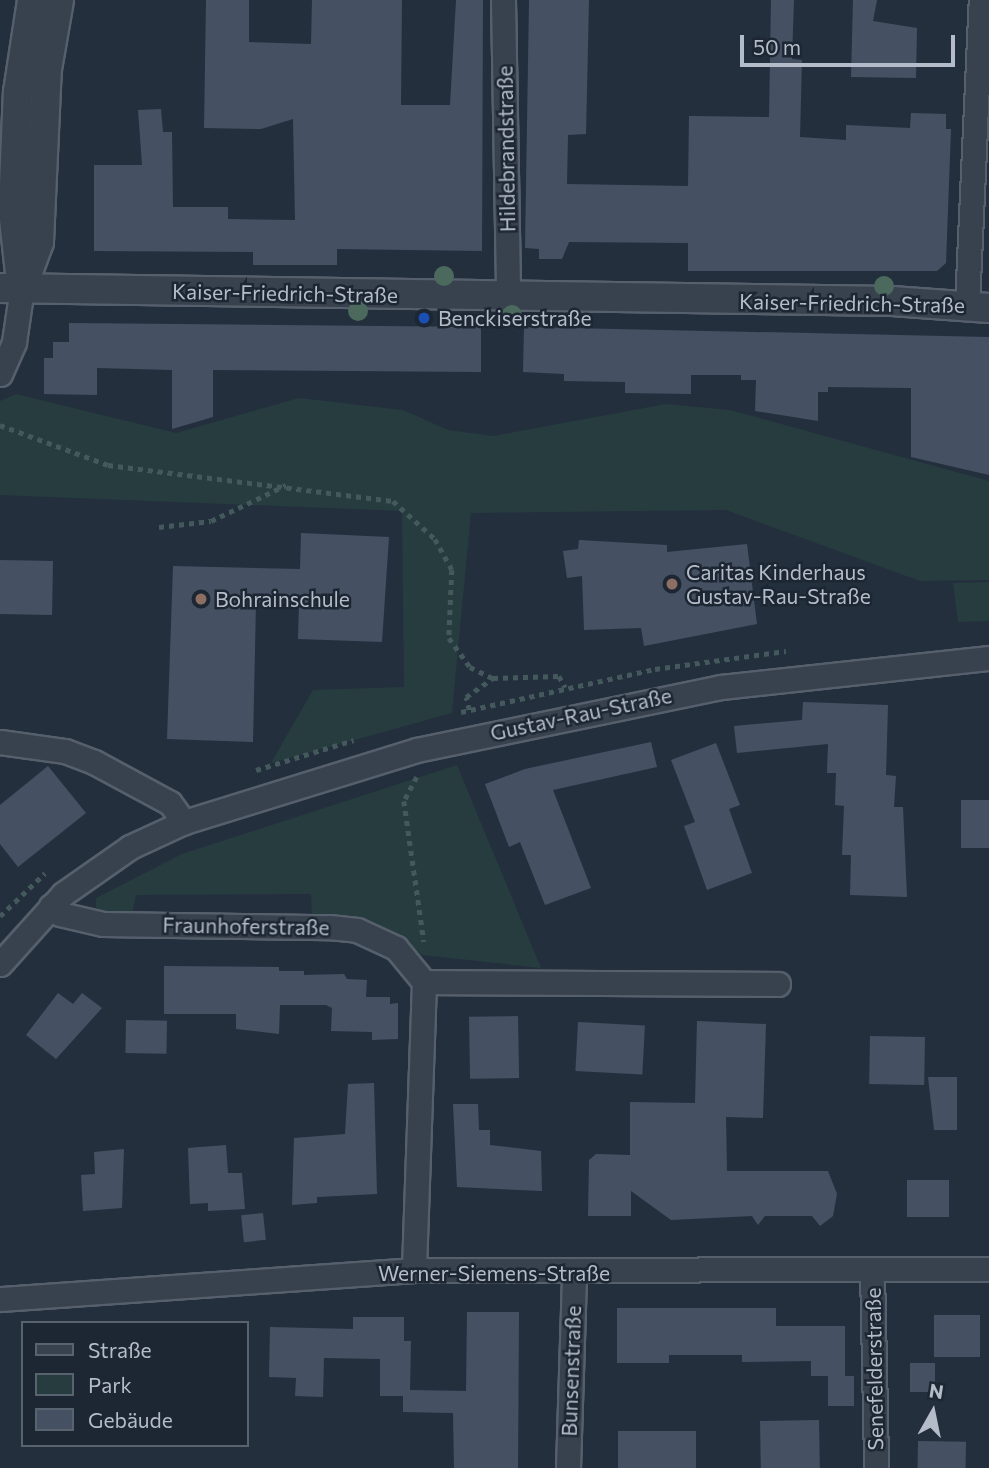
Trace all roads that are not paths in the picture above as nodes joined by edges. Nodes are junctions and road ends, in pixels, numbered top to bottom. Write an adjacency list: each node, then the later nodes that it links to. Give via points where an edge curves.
1 (32, 0): 5 (street, via 18,92)
2 (59, 0): 5 (street, via 47,68 39,242)
3 (503, 0): 6 (street, Hildebrandstraße)
4 (981, 0): 7 (street)
5 (11, 288): 6 (street, Kaiser-Friedrich-Straße); 8 (street, via 14,342)
6 (508, 298): 7 (street, Kaiser-Friedrich-Straße)
7 (978, 306)
8 (0, 374)
9 (989, 659): 11 (street, Gustav-Rau-Straße, via 721,687 577,713 418,750)
10 (0, 742): 11 (street, via 65,751 94,762 170,803)
11 (184, 822): 12 (street, Gustav-Rau-Straße, via 99,865)
12 (51, 906): 13 (street, Gustav-Rau-Straße); 14 (street, Fraunhoferstraße, via 60,914 103,924 357,930 397,948)
13 (0, 964)
14 (424, 982): 15 (street); 17 (street)
15 (778, 984)
16 (989, 1269): 18 (street, Werner-Siemens-Straße)
17 (414, 1270): 19 (street, Werner-Siemens-Straße); 20 (street, Werner-Siemens-Straße)
18 (872, 1270): 19 (street, Werner-Siemens-Straße); 22 (street, Senefelderstraße)
19 (573, 1273): 21 (street, Bunsenstraße)
20 (0, 1299)
21 (568, 1468)
22 (876, 1468)

